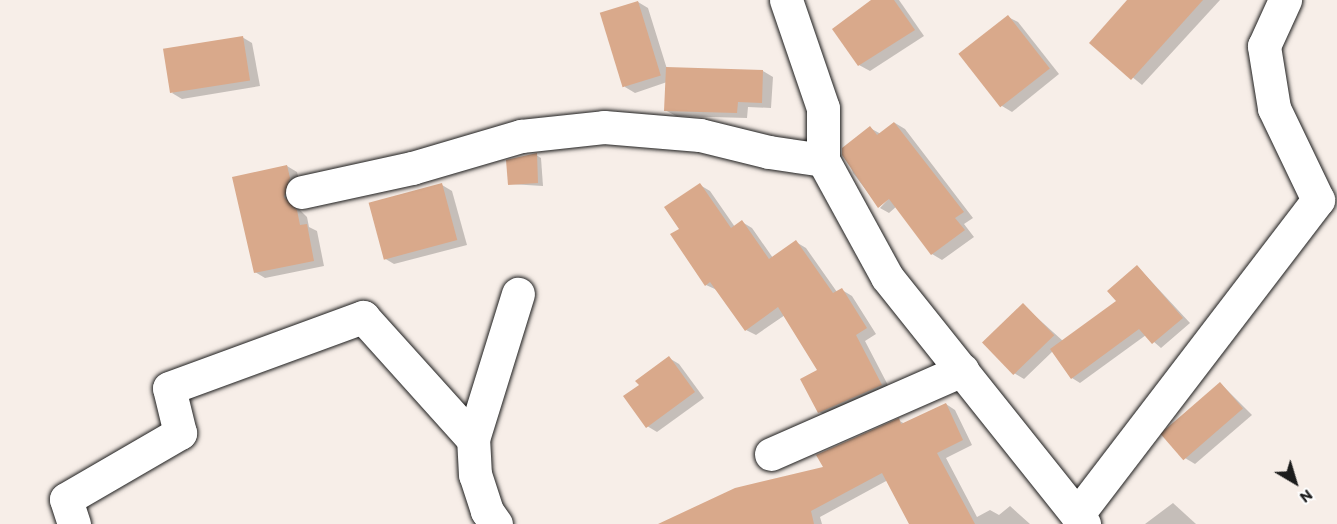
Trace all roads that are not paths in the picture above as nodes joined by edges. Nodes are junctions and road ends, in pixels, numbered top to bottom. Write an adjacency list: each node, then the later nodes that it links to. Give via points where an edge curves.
1 (786, 0): 3 (street, via 823,108)
2 (1285, 0): 5 (street, via 1264,45 1274,108)
3 (823, 160): 4 (street, via 700,135 604,127 521,136 412,168); 7 (street, via 887,277)
4 (302, 192)
5 (1327, 192): 10 (street)
6 (518, 294): 8 (street)
7 (962, 370): 9 (street); 10 (street)
8 (473, 439): 11 (street, via 363,317 169,388 180,433 66,499); 12 (street, via 475,475 487,511)
9 (771, 454)
10 (1080, 520)
11 (74, 524)
12 (496, 524)

